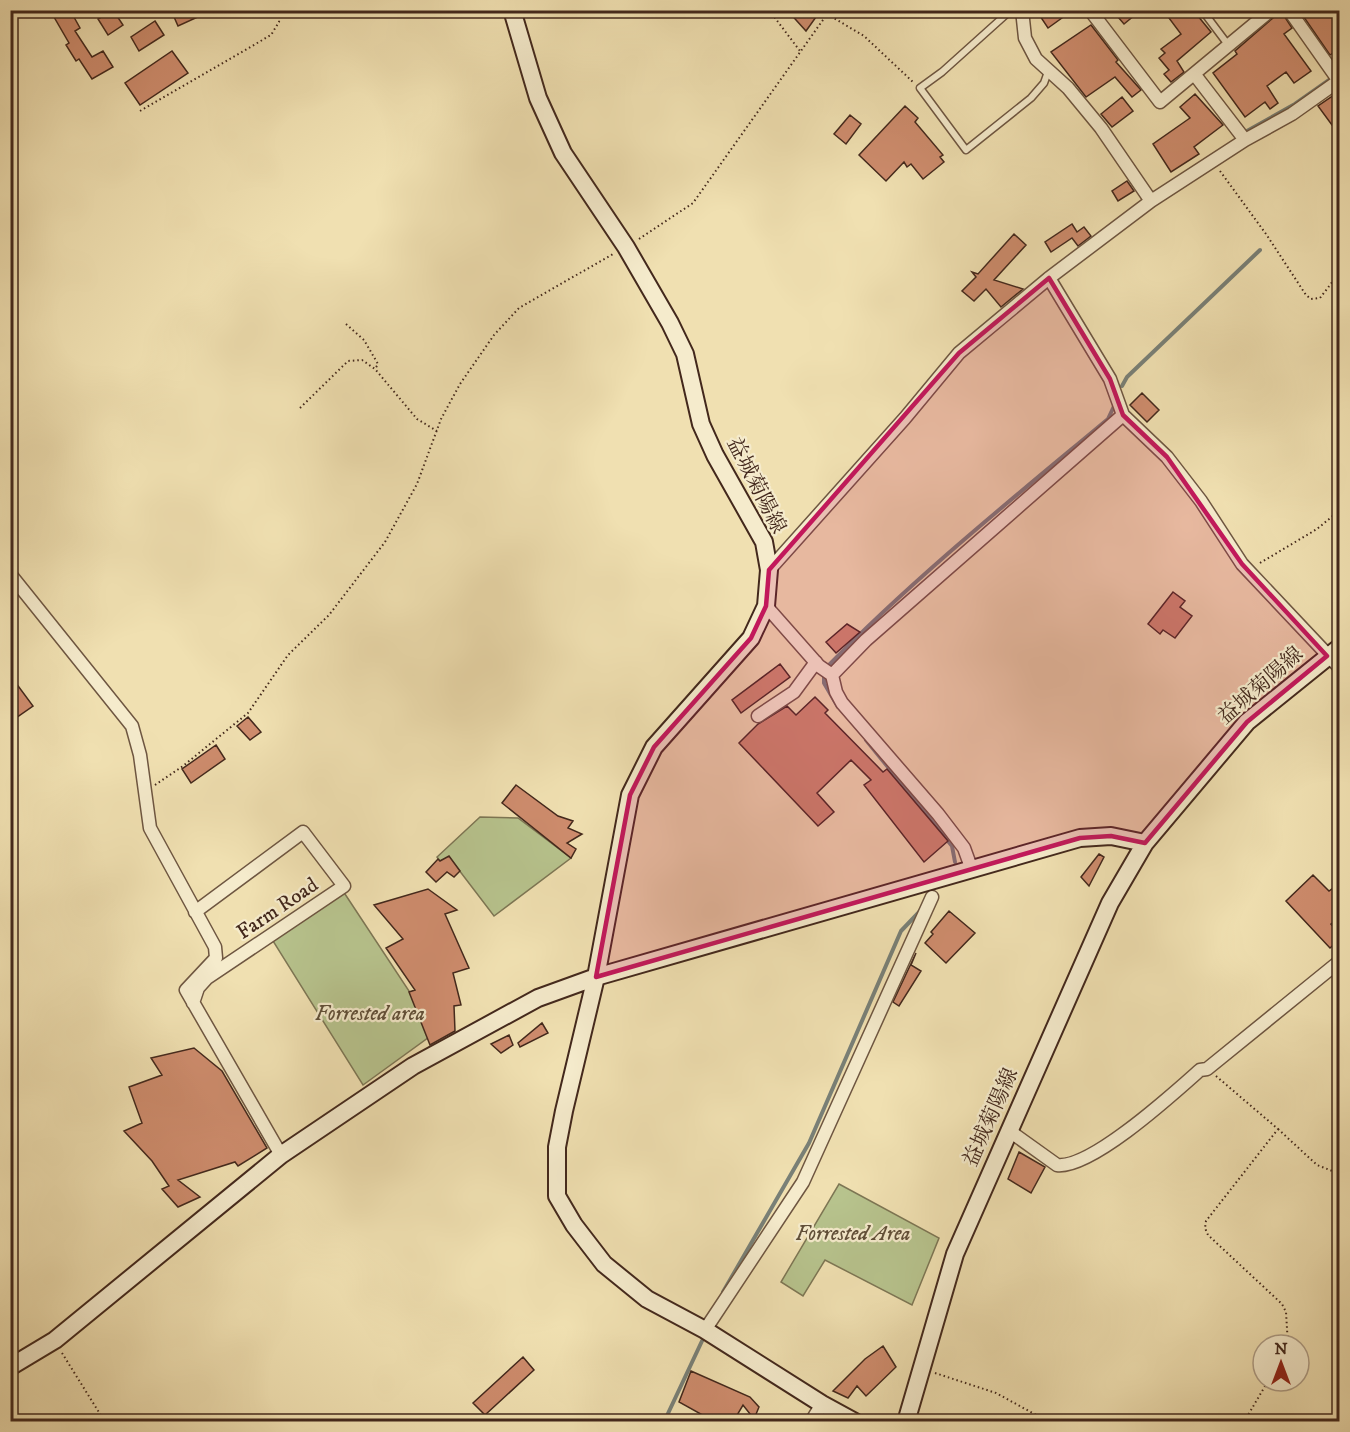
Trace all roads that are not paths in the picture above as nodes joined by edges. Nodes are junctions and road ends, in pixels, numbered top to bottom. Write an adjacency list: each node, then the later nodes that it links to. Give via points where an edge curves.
1 (513, 10): 16 (main road, 益城菊陽線, via 538,98 563,153 626,247 685,354 701,424 764,542)
2 (1011, 10): 9 (lane, via 920,88 966,150 1031,98 1044,83)
3 (1022, 10): 9 (street, via 1025,38 1036,59)
4 (1203, 10): 8 (lane)
5 (1271, 10): 8 (street)
6 (1290, 11): 11 (street)
7 (1097, 13): 10 (street, via 1160,102)
8 (1229, 47): 10 (street)
9 (1049, 69): 13 (street, via 1101,128)
10 (1195, 75): 12 (street)
11 (1339, 81): 12 (street)
12 (1245, 140): 13 (street)
13 (1151, 201): 14 (street)
14 (1049, 278): 15 (street, via 1110,378); 16 (street, via 959,353)
15 (1123, 415): 19 (street, via 1167,457 1242,564); 21 (street, via 866,640)
16 (770, 570): 18 (main road, 益城菊陽線)
17 (10, 574): 26 (street, via 132,726 150,828)
18 (766, 606): 20 (street); 28 (main road, 益城菊陽線, via 751,638 654,747 630,795)
19 (1335, 657): 23 (main road, 益城菊陽線, via 1247,722)
20 (816, 662): 21 (street); 22 (street, via 794,692)
21 (832, 675): 24 (street, via 842,703 938,814 964,848)
22 (758, 716)
23 (1145, 843): 24 (main road, via 1111,836 1080,838); 30 (main road, 益城菊陽線, via 1110,903)
24 (972, 870): 28 (main road)
25 (932, 897): 32 (street, via 804,1182)
26 (195, 912): 29 (street, via 215,947 216,958 186,990); 29 (street, Farm Road, via 303,832 344,886 207,978)
27 (1340, 961): 30 (street, via 1107,1145 1065,1166 1057,1165)
28 (596, 977): 31 (main road, via 538,998 413,1066); 32 (main road, 益城菊陽線, via 560,1129 557,1196 604,1264 647,1299)
29 (193, 1003): 31 (street)
30 (1008, 1130): 37 (main road, 益城菊陽線, via 954,1254)
31 (281, 1155): 33 (main road, via 55,1340)
32 (705, 1330): 34 (main road, 益城菊陽線)
33 (10, 1367)
34 (822, 1404): 35 (street); 36 (main road, 益城菊陽線)
35 (811, 1422)
36 (855, 1422)
37 (906, 1422)

